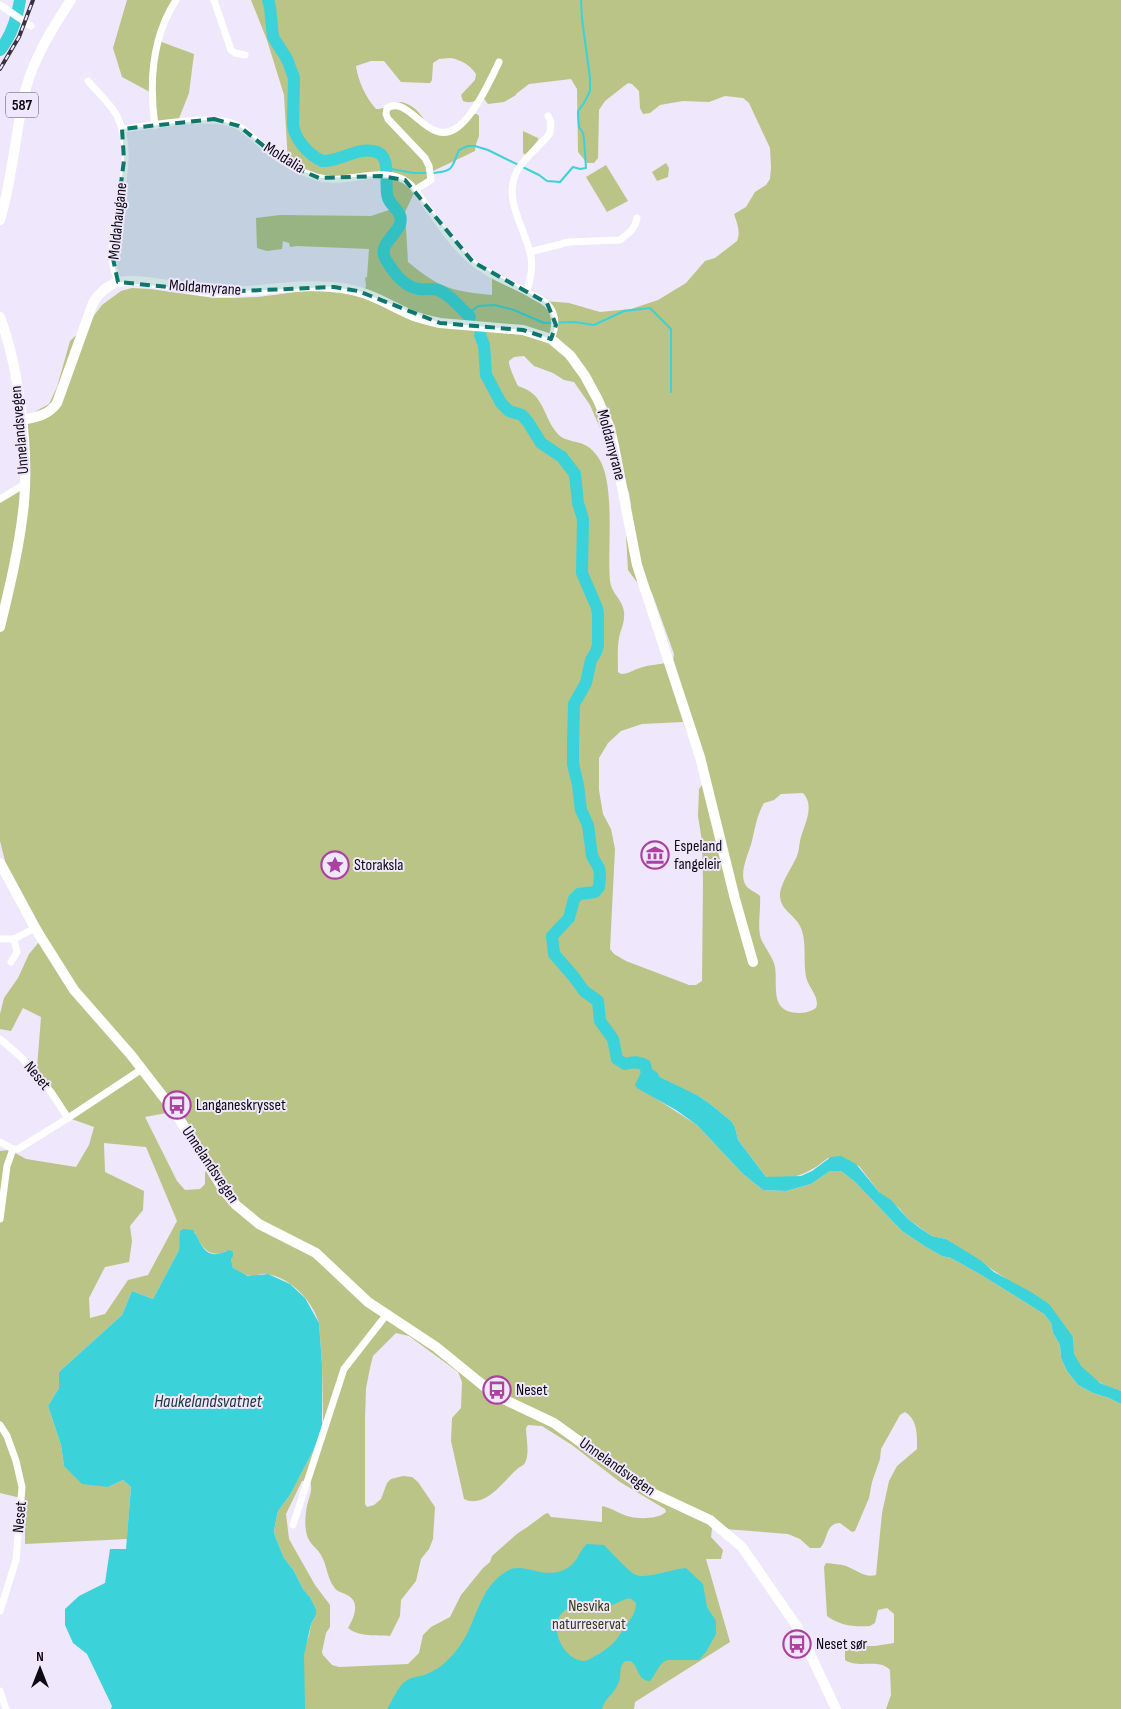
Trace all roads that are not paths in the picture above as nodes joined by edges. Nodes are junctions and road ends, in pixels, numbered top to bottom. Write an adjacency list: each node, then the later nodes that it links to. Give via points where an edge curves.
1 (71, 0): 14 (main road, 587, via 50,32 28,81)
2 (176, 0): 10 (street, via 165,21 152,72)
3 (214, 0): 6 (street, via 232,50)
4 (1, 4): 5 (street)
5 (31, 26)
6 (245, 55)
7 (499, 62): 12 (street, via 478,102 451,131 441,133 401,106 387,108 388,119 425,158 431,180)
8 (88, 81): 11 (street, Moldahaugane, via 116,115)
9 (548, 116): 15 (street, via 550,133 521,165 512,195)
10 (155, 126): 11 (street, Moldalia); 12 (street, Moldalia, via 222,120 239,126 286,164 310,175 337,180 392,176 405,180)
11 (122, 129): 16 (street, Moldahaugane, via 124,160 112,254)
12 (415, 190): 17 (street, Moldalia, via 444,230 473,262)
13 (637, 218): 15 (street, via 630,232 620,240 569,242)
14 (0, 220)
15 (530, 252): 17 (street, via 532,268)
16 (118, 282): 19 (main road, Moldamyrane, via 217,292 308,286 347,289 371,296 413,316 440,323 523,330); 20 (main road, Moldahaugane, via 104,289 93,303 57,403 43,415)
17 (527, 292): 19 (street, Moldalia, via 547,303 552,312 556,325)
18 (0, 317): 20 (main road, Unnelandsvegen, via 14,369)
19 (551, 339): 29 (main road, Moldamyrane, via 570,355 585,376 610,428 637,565 700,757)
20 (22, 420): 21 (main road, Unnelandsvegen)
21 (25, 484): 22 (street, Unnelandsvegen); 23 (main road, Unnelandsvegen, via 19,539)
22 (0, 499)
23 (0, 627)
24 (0, 863): 25 (main road, Unnelandsvegen)
25 (35, 928): 27 (street); 31 (main road, Unnelandsvegen, via 74,990)
26 (0, 939): 27 (street)
27 (14, 939): 28 (street, via 17,952)
28 (11, 962)
29 (754, 962)
30 (0, 1039): 32 (street, Neset, via 52,1092)
31 (142, 1069): 32 (street); 36 (main road, Unnelandsvegen, via 175,1112 236,1205 259,1224 316,1253 368,1302)
32 (68, 1118): 34 (street, via 24,1146)
33 (0, 1142): 34 (street)
34 (13, 1149): 35 (street, via 7,1166)
35 (0, 1219)
36 (387, 1314): 38 (street, via 344,1369); 42 (main road, Unnelandsvegen, via 436,1347 495,1396 554,1423 648,1491 710,1520 742,1547 798,1628)
37 (0, 1426): 39 (street, Neset, via 16,1461 22,1488 16,1560)
38 (293, 1524)
39 (0, 1611)
40 (0, 1690): 41 (street)
41 (6, 1709)
42 (836, 1709)

